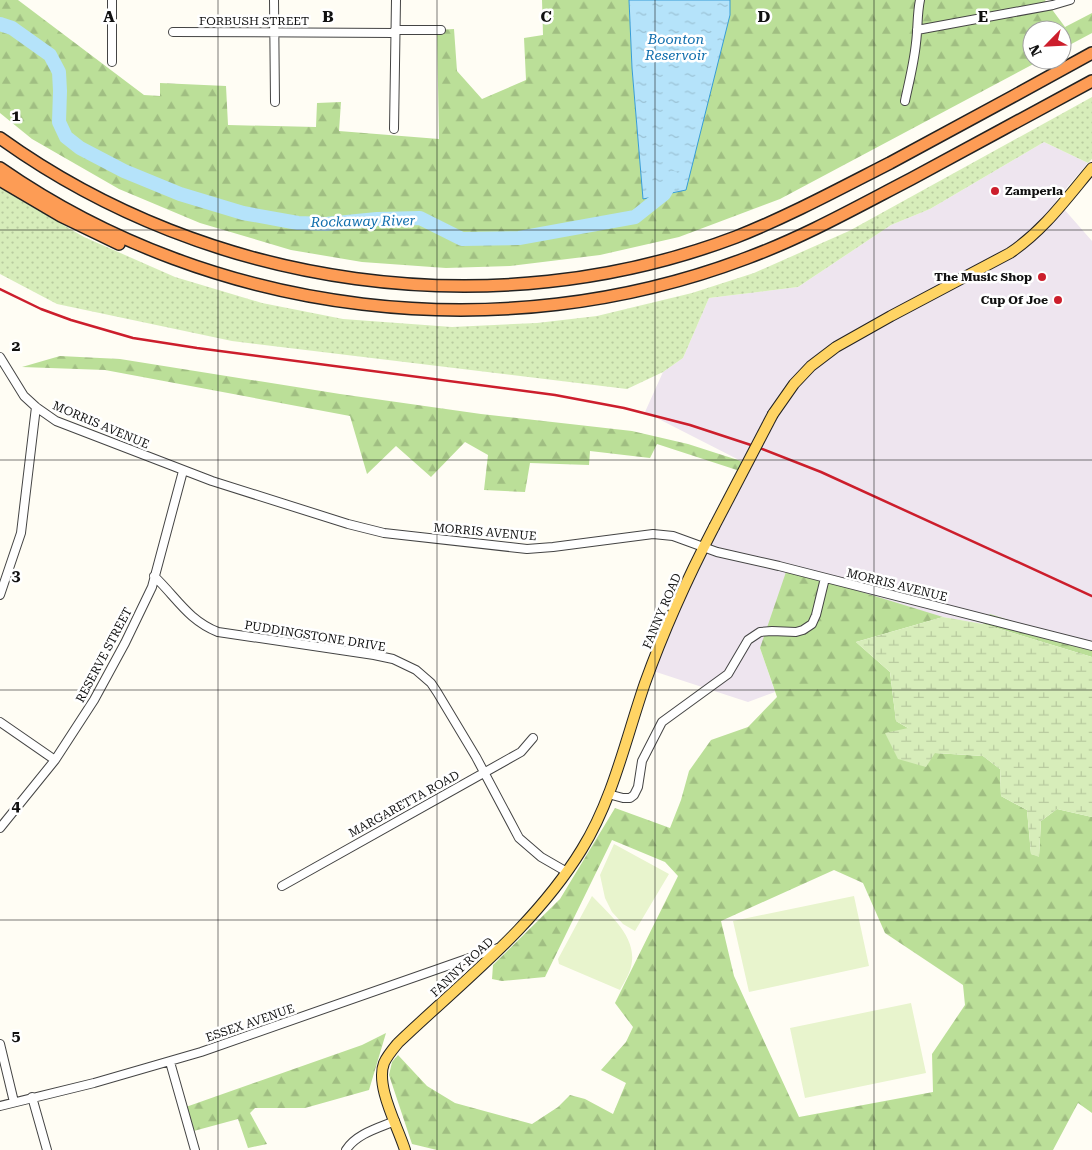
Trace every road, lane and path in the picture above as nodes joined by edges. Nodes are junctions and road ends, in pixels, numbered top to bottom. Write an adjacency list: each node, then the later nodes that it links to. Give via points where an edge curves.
1 (112, 0): 12 (street)
2 (274, 0): 9 (street)
3 (396, 0): 10 (street)
4 (920, 0): 7 (street)
5 (1070, 0): 7 (street)
6 (441, 30): 10 (street, FORBUSH STREET)
7 (917, 30): 14 (street)
8 (173, 32): 9 (street, FORBUSH STREET)
9 (274, 32): 10 (street, FORBUSH STREET); 15 (street)
10 (395, 32): 16 (street)
11 (1092, 53): 17 (highway, via 835,192 761,226 710,246 640,266 524,284 388,283 333,276 254,259 201,243 126,212 53,174)
12 (112, 62)
13 (1092, 81): 21 (highway, via 796,238 744,260 637,291 553,306 413,310 302,295)
14 (905, 101)
15 (275, 102)
16 (394, 129)
17 (0, 138)
18 (0, 168): 21 (highway, via 40,194 116,234 193,266)
19 (1092, 168): 25 (main road, FANNY ROAD, bridge, via 1039,231 1010,253 913,303 836,347 811,366 773,414)
20 (0, 180): 21 (highway, via 112,241 177,265)
21 (248, 282)
22 (0, 357): 23 (street, MORRIS AVENUE, via 21,392)
23 (36, 407): 24 (street, MORRIS AVENUE, via 56,421); 28 (street, via 21,533)
24 (183, 471): 25 (street, MORRIS AVENUE, via 384,533 527,549 658,534); 26 (street, RESERVE STREET)
25 (704, 547): 27 (street, MORRIS AVENUE); 34 (main road, FANNY ROAD, via 646,682)
26 (154, 576): 32 (street, RESERVE STREET, via 152,587 125,643 94,700); 33 (street, PUDDINGSTONE DRIVE, via 191,617 218,632 374,655 416,670 431,683)
27 (825, 578): 29 (street, MORRIS AVENUE); 34 (street, via 812,624 796,632 761,632 748,640 728,674 662,722 642,761 634,796 623,798)
28 (0, 596)
29 (1092, 646)
30 (0, 722): 32 (street)
31 (534, 738): 33 (street, MARGARETTA ROAD, via 521,752)
32 (55, 760): 35 (street, RESERVE STREET)
33 (484, 772): 36 (street, PUDDINGSTONE DRIVE, via 519,838); 37 (street, MARGARETTA ROAD)
34 (608, 794): 36 (main road, FANNY ROAD, via 595,826)
35 (0, 828)
36 (567, 872): 38 (main road, FANNY ROAD)
37 (282, 886)
38 (502, 947): 40 (street, ESSEX AVENUE); 44 (main road, FANNY ROAD, via 398,1043 386,1058 382,1083)
39 (0, 1044): 42 (street)
40 (170, 1062): 41 (street, ESSEX AVENUE); 46 (street)
41 (32, 1098): 42 (street, ESSEX AVENUE); 45 (street)
42 (14, 1102): 43 (street, ESSEX AVENUE)
43 (0, 1106)
44 (395, 1121): 47 (street, via 360,1136); 48 (main road, FANNY ROAD)
45 (47, 1150)
46 (195, 1150)
47 (346, 1150)
48 (405, 1150)

